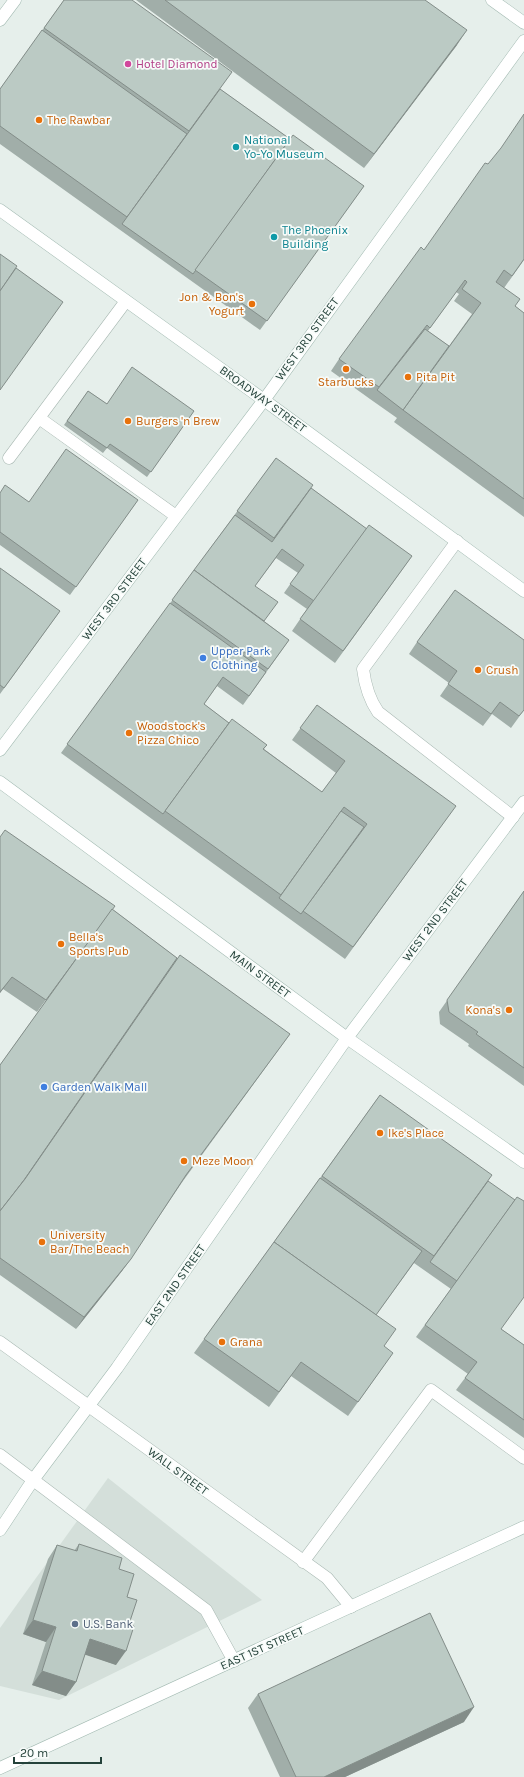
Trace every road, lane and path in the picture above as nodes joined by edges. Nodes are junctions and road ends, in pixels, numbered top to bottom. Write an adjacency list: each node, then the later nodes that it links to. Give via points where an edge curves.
1 (15, 0): 3 (street)
2 (492, 0): 4 (street)
3 (0, 20)
4 (524, 23)
5 (524, 41): 8 (street, WEST 3RD STREET)
6 (0, 210): 7 (street, BROADWAY STREET)
7 (126, 301): 8 (street, BROADWAY STREET); 9 (street)
8 (264, 400): 11 (street, WEST 3RD STREET); 12 (street, BROADWAY STREET)
9 (39, 418): 10 (street); 11 (street)
10 (9, 458)
11 (176, 516): 14 (street, WEST 3RD STREET)
12 (457, 541): 13 (street, BROADWAY STREET); 17 (street, via 363,669 364,680 378,712)
13 (524, 591)
14 (0, 750)
15 (0, 782): 18 (street, MAIN STREET)
16 (524, 802): 17 (street, WEST 2ND STREET)
17 (513, 817): 18 (street, WEST 2ND STREET)
18 (347, 1038): 19 (street, MAIN STREET); 21 (street, EAST 2ND STREET)
19 (524, 1162)
20 (0, 1342): 21 (street, WALL STREET)
21 (88, 1406): 24 (street, EAST 2ND STREET); 27 (street, WALL STREET)
22 (0, 1454): 24 (street)
23 (524, 1458): 27 (street, via 431,1390)
24 (33, 1480): 26 (street, EAST 2ND STREET); 29 (street, via 206,1610)
25 (524, 1527): 28 (street, EAST 1ST STREET)
26 (0, 1530)
27 (303, 1562): 28 (street, WALL STREET, via 326,1578)
28 (351, 1607): 29 (street, EAST 1ST STREET)
29 (234, 1661): 30 (street, EAST 1ST STREET)
30 (0, 1768)

